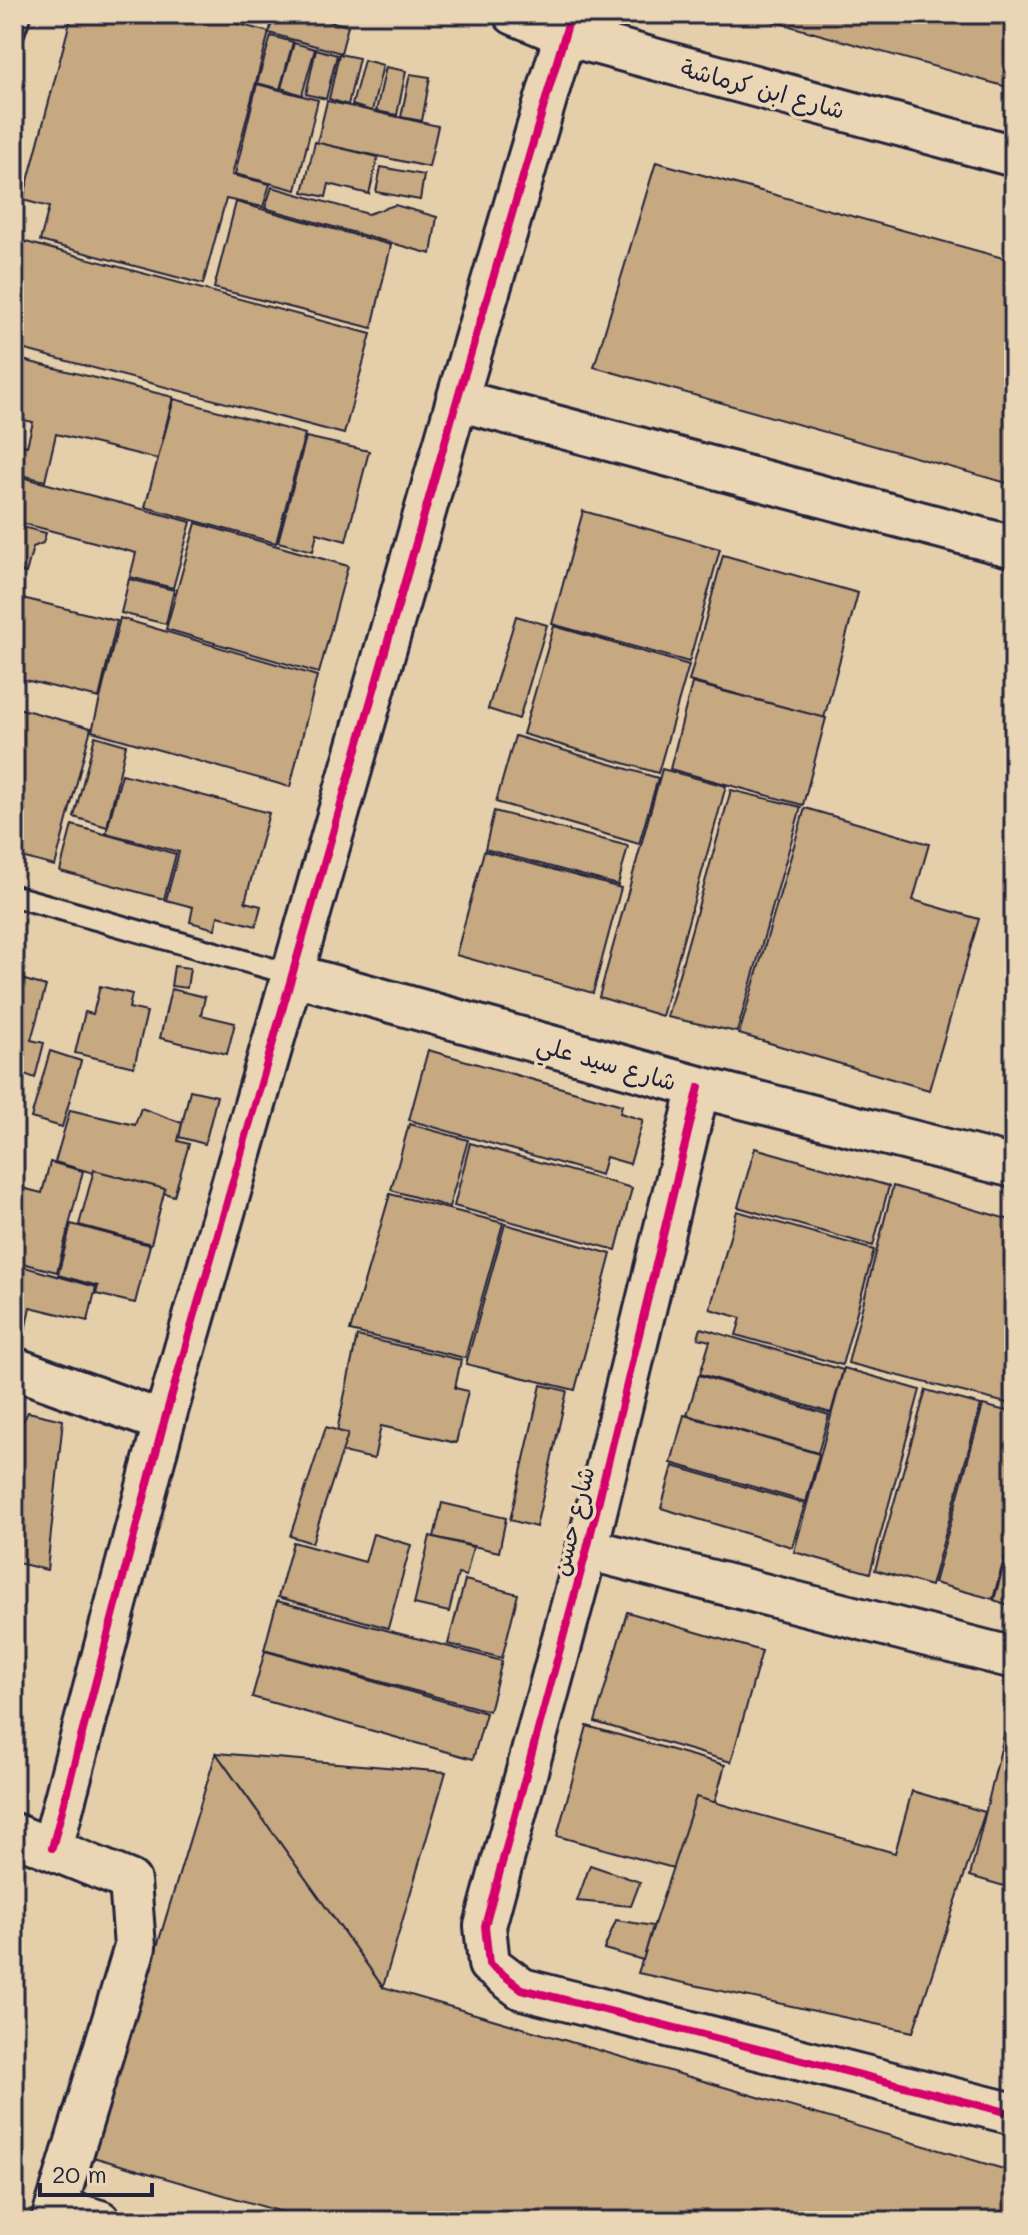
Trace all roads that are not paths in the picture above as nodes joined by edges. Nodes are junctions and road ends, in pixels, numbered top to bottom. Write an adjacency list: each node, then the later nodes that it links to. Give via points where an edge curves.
1 (20, 14): 4 (lane)
2 (514, 14): 3 (street, شارع ابن كرماشة)
3 (568, 24): 5 (street, شارع ابن كرماشة); 6 (street)
4 (14, 31)
5 (1014, 156)
6 (457, 400): 7 (street); 9 (street)
7 (1014, 547)
8 (14, 896): 9 (lane)
9 (294, 975): 10 (street, شارع سيد علي); 13 (street)
10 (699, 1087): 11 (street, شارع سيد علي); 14 (street, شارع حسن)
11 (1014, 1167)
12 (14, 1368): 13 (street)
13 (164, 1422): 17 (street)
14 (587, 1549): 15 (street); 18 (street, شارع حسن, via 485,1926 489,1964 522,1989)
15 (1014, 1658)
16 (14, 1834): 17 (street)
17 (52, 1848): 19 (street, via 130,1881 135,1947)
18 (1014, 2114)
19 (54, 2215): 20 (street)
20 (100, 2221)

